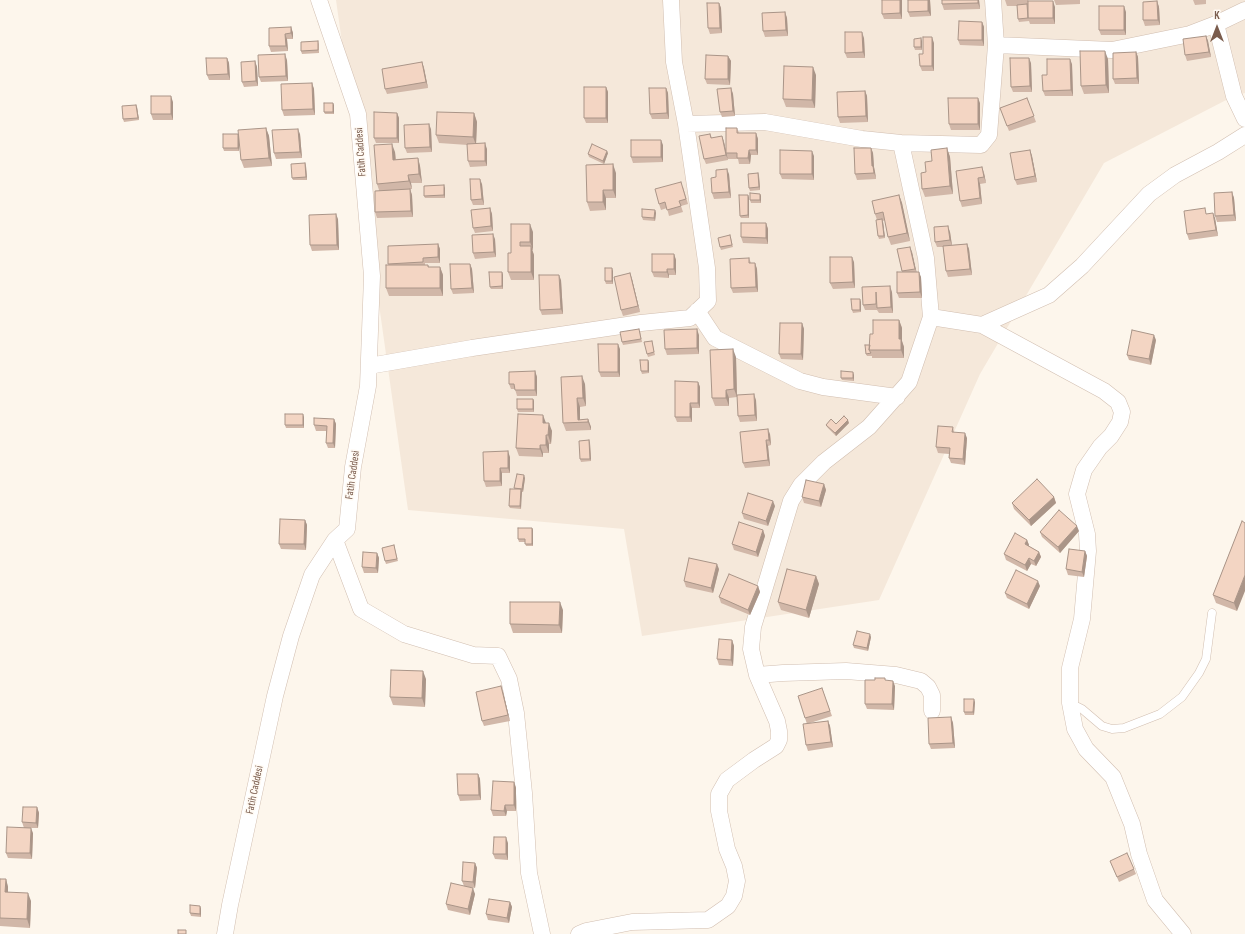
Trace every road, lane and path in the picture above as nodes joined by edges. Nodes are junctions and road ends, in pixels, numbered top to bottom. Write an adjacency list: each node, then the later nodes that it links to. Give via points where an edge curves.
1 (320, 0): 14 (street, Fatih Caddesi, via 358,114 372,276)
2 (671, 0): 8 (street, via 674,62)
3 (992, 0): 6 (street)
4 (1245, 10): 5 (street)
5 (1216, 24): 6 (street, via 1190,34 1112,50); 7 (street, via 1234,96)
6 (996, 45): 10 (street, via 989,135 981,145)
7 (1245, 119)
8 (686, 124): 10 (street, via 765,122); 11 (street, via 707,268 708,301)
9 (1245, 135): 13 (street, via 1175,175 1149,194 1082,266 1049,295)
10 (901, 143): 12 (street, via 926,258)
11 (697, 311): 14 (street, via 690,318 487,345); 15 (street, via 715,338 800,381 823,387)
12 (931, 317): 13 (street); 15 (street, via 909,382)
13 (982, 325): 19 (street, via 1104,391 1118,402 1122,412 1120,422 1111,436 1084,470 1077,494 1087,534 1088,551 1082,619 1070,668)
14 (369, 366): 16 (street, Fatih Caddesi, via 353,467 347,529)
15 (897, 397): 18 (street, via 869,427 824,462 801,485 791,501 753,628 750,649)
16 (335, 540): 21 (street, Fatih Caddesi, via 312,575 291,636 275,696); 22 (street, via 361,609 404,634 473,655 498,656 509,679 516,713 529,873)
17 (1212, 613): 19 (lane, via 1206,658 1199,674 1182,697 1160,714 1124,728 1112,729 1102,726 1082,709)
18 (757, 675): 20 (street, via 846,671 896,675 921,681 928,687 932,694); 23 (street, via 777,721 779,740 776,746 727,780 719,794 719,811 736,881 734,896 728,906 708,920 632,922)
19 (1070, 703): 24 (street, via 1075,729 1086,749 1113,777 1132,824 1155,900)
20 (932, 711)
21 (225, 934)
22 (542, 934)
23 (579, 934)
24 (1183, 934)

